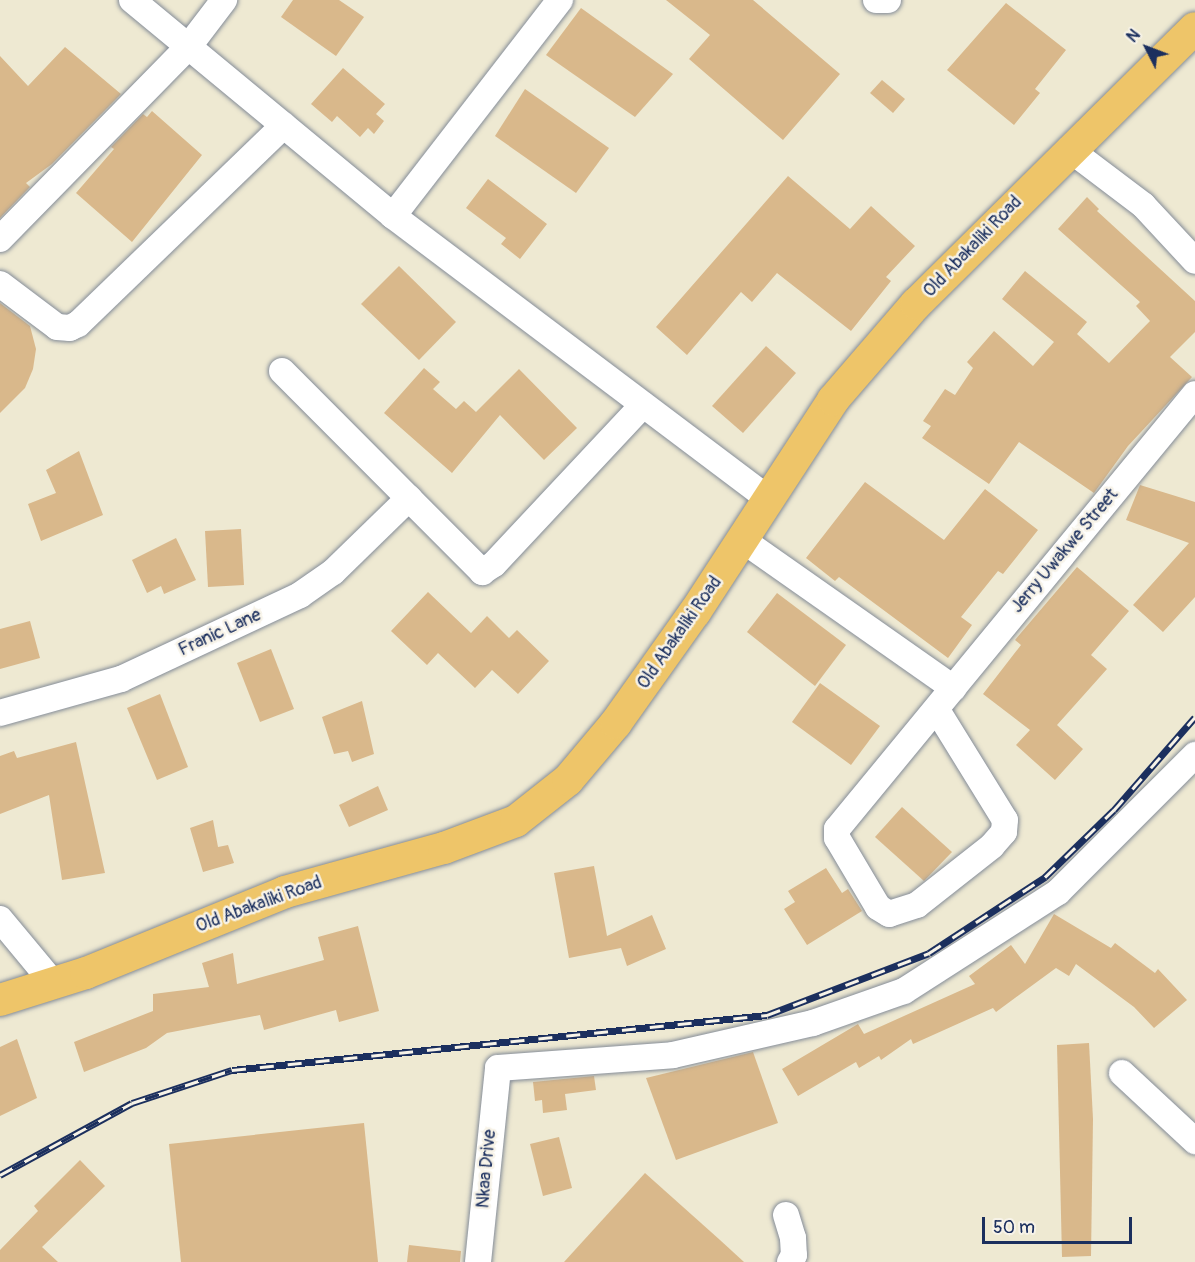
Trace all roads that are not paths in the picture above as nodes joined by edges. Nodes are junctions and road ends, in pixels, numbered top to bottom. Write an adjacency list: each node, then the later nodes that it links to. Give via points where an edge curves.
1 (132, 0): 7 (street)
2 (224, 0): 7 (street)
3 (560, 0): 10 (street)
4 (876, 0): 5 (street)
5 (888, 0)
6 (1195, 28): 9 (main road, Old Abakaliki Road)
7 (189, 46): 8 (street); 11 (street)
8 (284, 125): 10 (street); 13 (street, via 78,324 57,327)
9 (1069, 149): 12 (street, via 1143,206); 18 (main road, Old Abakaliki Road, via 916,304 841,391)
10 (393, 216): 16 (street)
11 (0, 239)
12 (1195, 261)
13 (0, 284)
14 (282, 372): 17 (street)
15 (1195, 394): 20 (street, Jerry Uwakwe Street)
16 (643, 405): 17 (street, via 494,564 482,572); 18 (street)
17 (409, 498): 22 (street, Franic Lane, via 333,572 300,595 121,679)
18 (768, 500): 19 (main road, Old Abakaliki Road)
19 (744, 541): 20 (street); 25 (main road, Old Abakaliki Road, via 616,723 568,780 516,821 444,848 285,892)
20 (952, 688): 21 (street, Jerry Uwakwe Street)
21 (937, 710): 21 (street, Jerry Uwakwe Street, via 1005,820 1004,832 992,846 917,905 889,914 872,898 837,838 837,829)
22 (0, 713)
23 (1195, 755): 30 (street, Nkaa Drive, via 1058,892 904,991 813,1023 673,1055 498,1068)
24 (0, 919): 25 (street)
25 (54, 984): 26 (main road, Old Abakaliki Road)
26 (0, 1000)
27 (1122, 1073): 28 (street)
28 (1195, 1141)
29 (786, 1215): 31 (street, via 794,1246)
30 (478, 1262)
31 (790, 1262)

